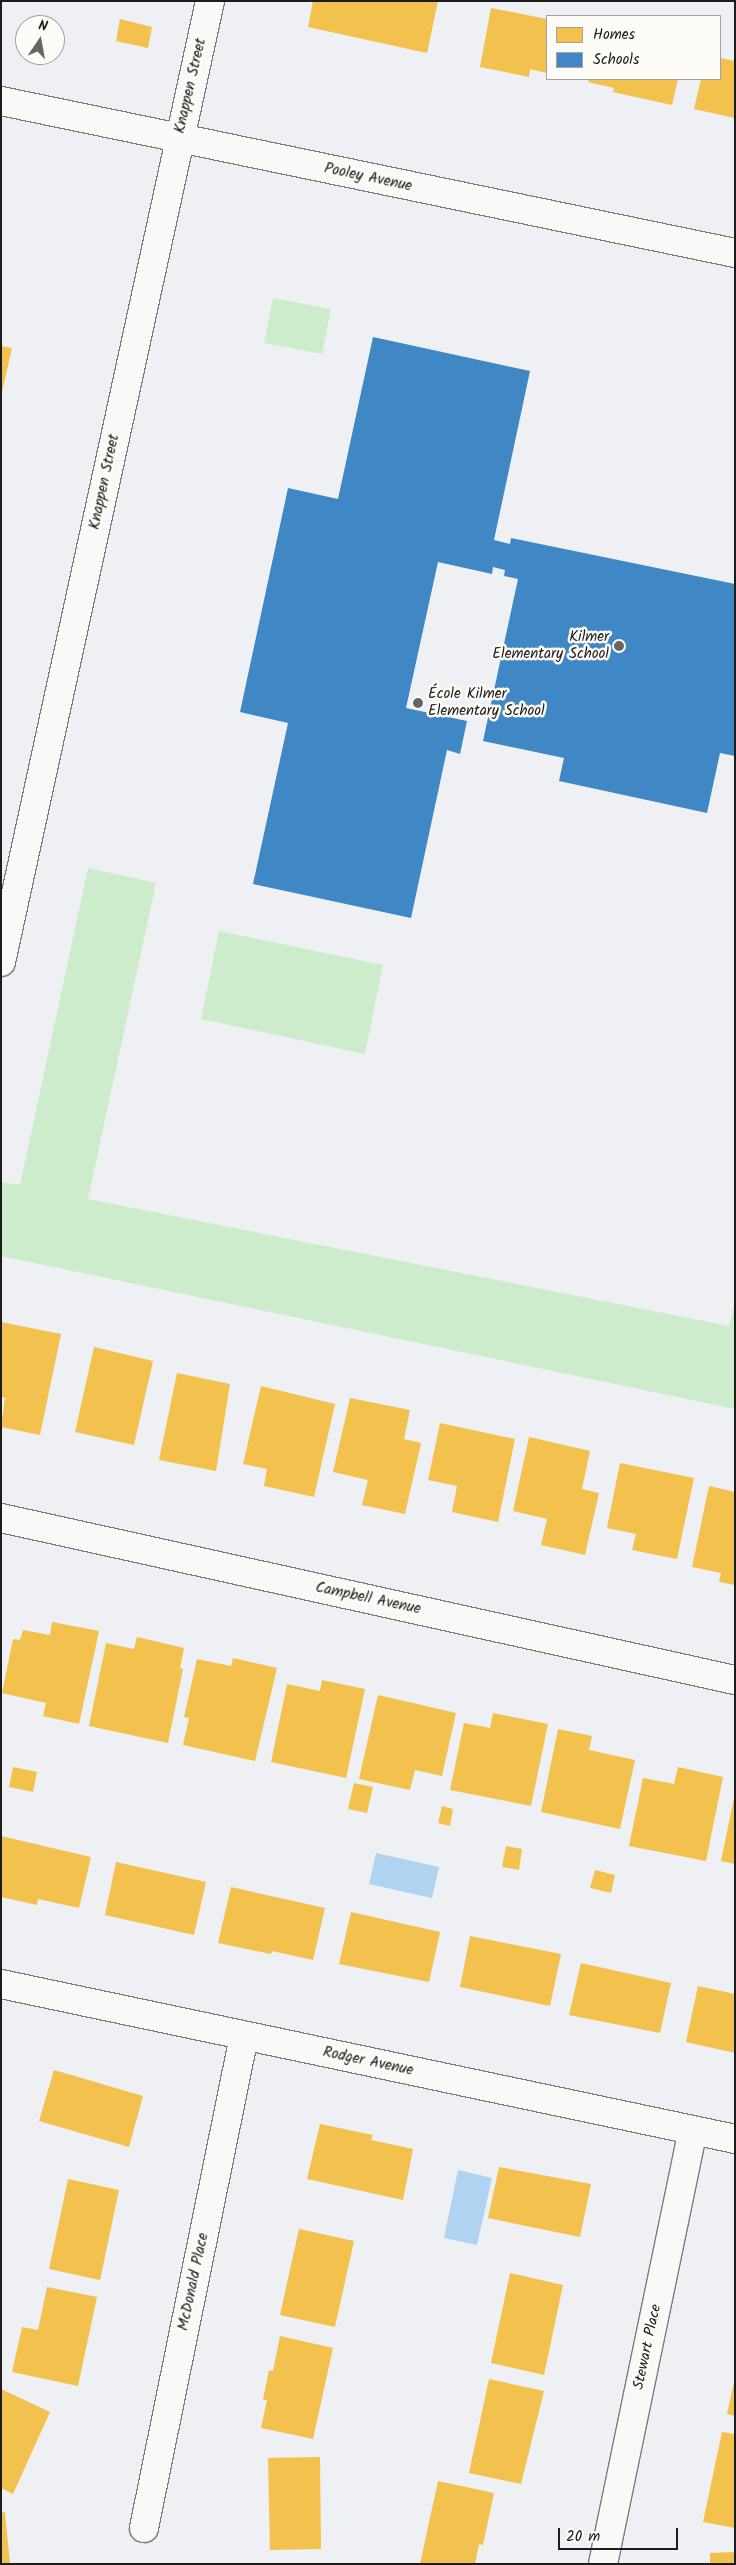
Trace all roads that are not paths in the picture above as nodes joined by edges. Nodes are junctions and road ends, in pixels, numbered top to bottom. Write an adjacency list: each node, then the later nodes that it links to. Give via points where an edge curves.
1 (210, 1): 3 (street, Knappen Street)
2 (1, 101): 3 (street, Pooley Avenue)
3 (179, 139): 4 (street, Pooley Avenue); 5 (street, Knappen Street)
4 (735, 253)
5 (1, 962)
6 (1, 1518): 7 (street, Campbell Avenue)
7 (735, 1680)
8 (1, 1984): 9 (street, Rodger Avenue)
9 (244, 2036): 10 (street, Rodger Avenue); 12 (street, McDonald Place)
10 (693, 2130): 11 (street, Rodger Avenue); 13 (street, Stewart Place)
11 (735, 2140)
12 (144, 2528)
13 (603, 2564)

